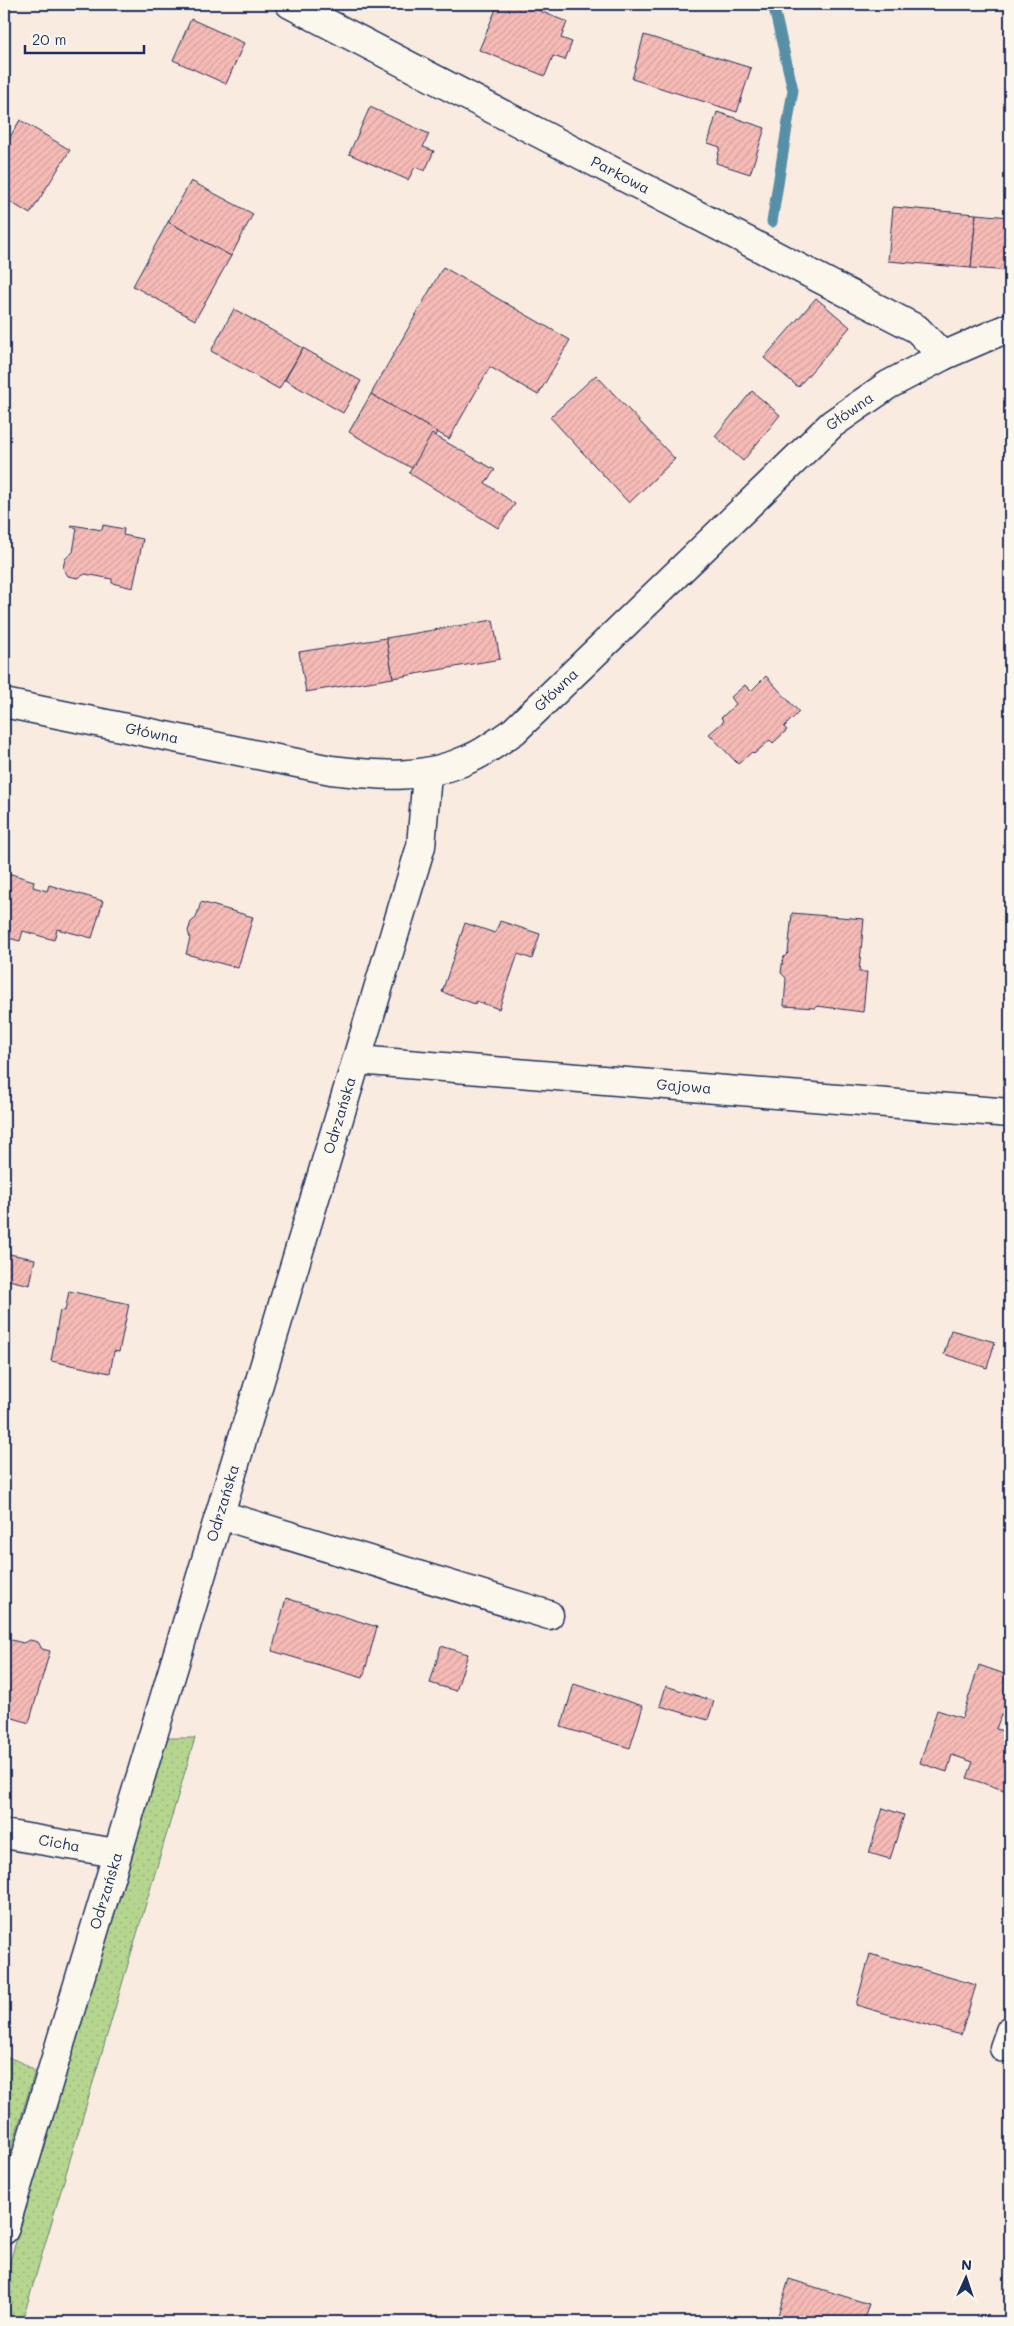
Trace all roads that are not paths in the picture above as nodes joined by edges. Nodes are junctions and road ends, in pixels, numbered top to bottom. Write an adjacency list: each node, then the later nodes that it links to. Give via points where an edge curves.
1 (290, 4): 3 (street, Parkowa, via 917,329)
2 (1010, 327): 3 (street, Główna)
3 (943, 356): 5 (street, Główna, via 888,385 832,424 514,732 472,758)
4 (4, 704): 5 (street, Główna, via 331,770 377,776)
5 (427, 774): 6 (street, Odrzańska, via 421,846)
6 (357, 1060): 7 (street, Gajowa); 8 (street, Odrzańska)
7 (1010, 1113)
8 (221, 1515): 9 (street); 11 (street, Odrzańska)
9 (549, 1615)
10 (4, 1834): 11 (street, Cicha)
11 (116, 1853): 12 (street, Odrzańska)
12 (4, 2230)

